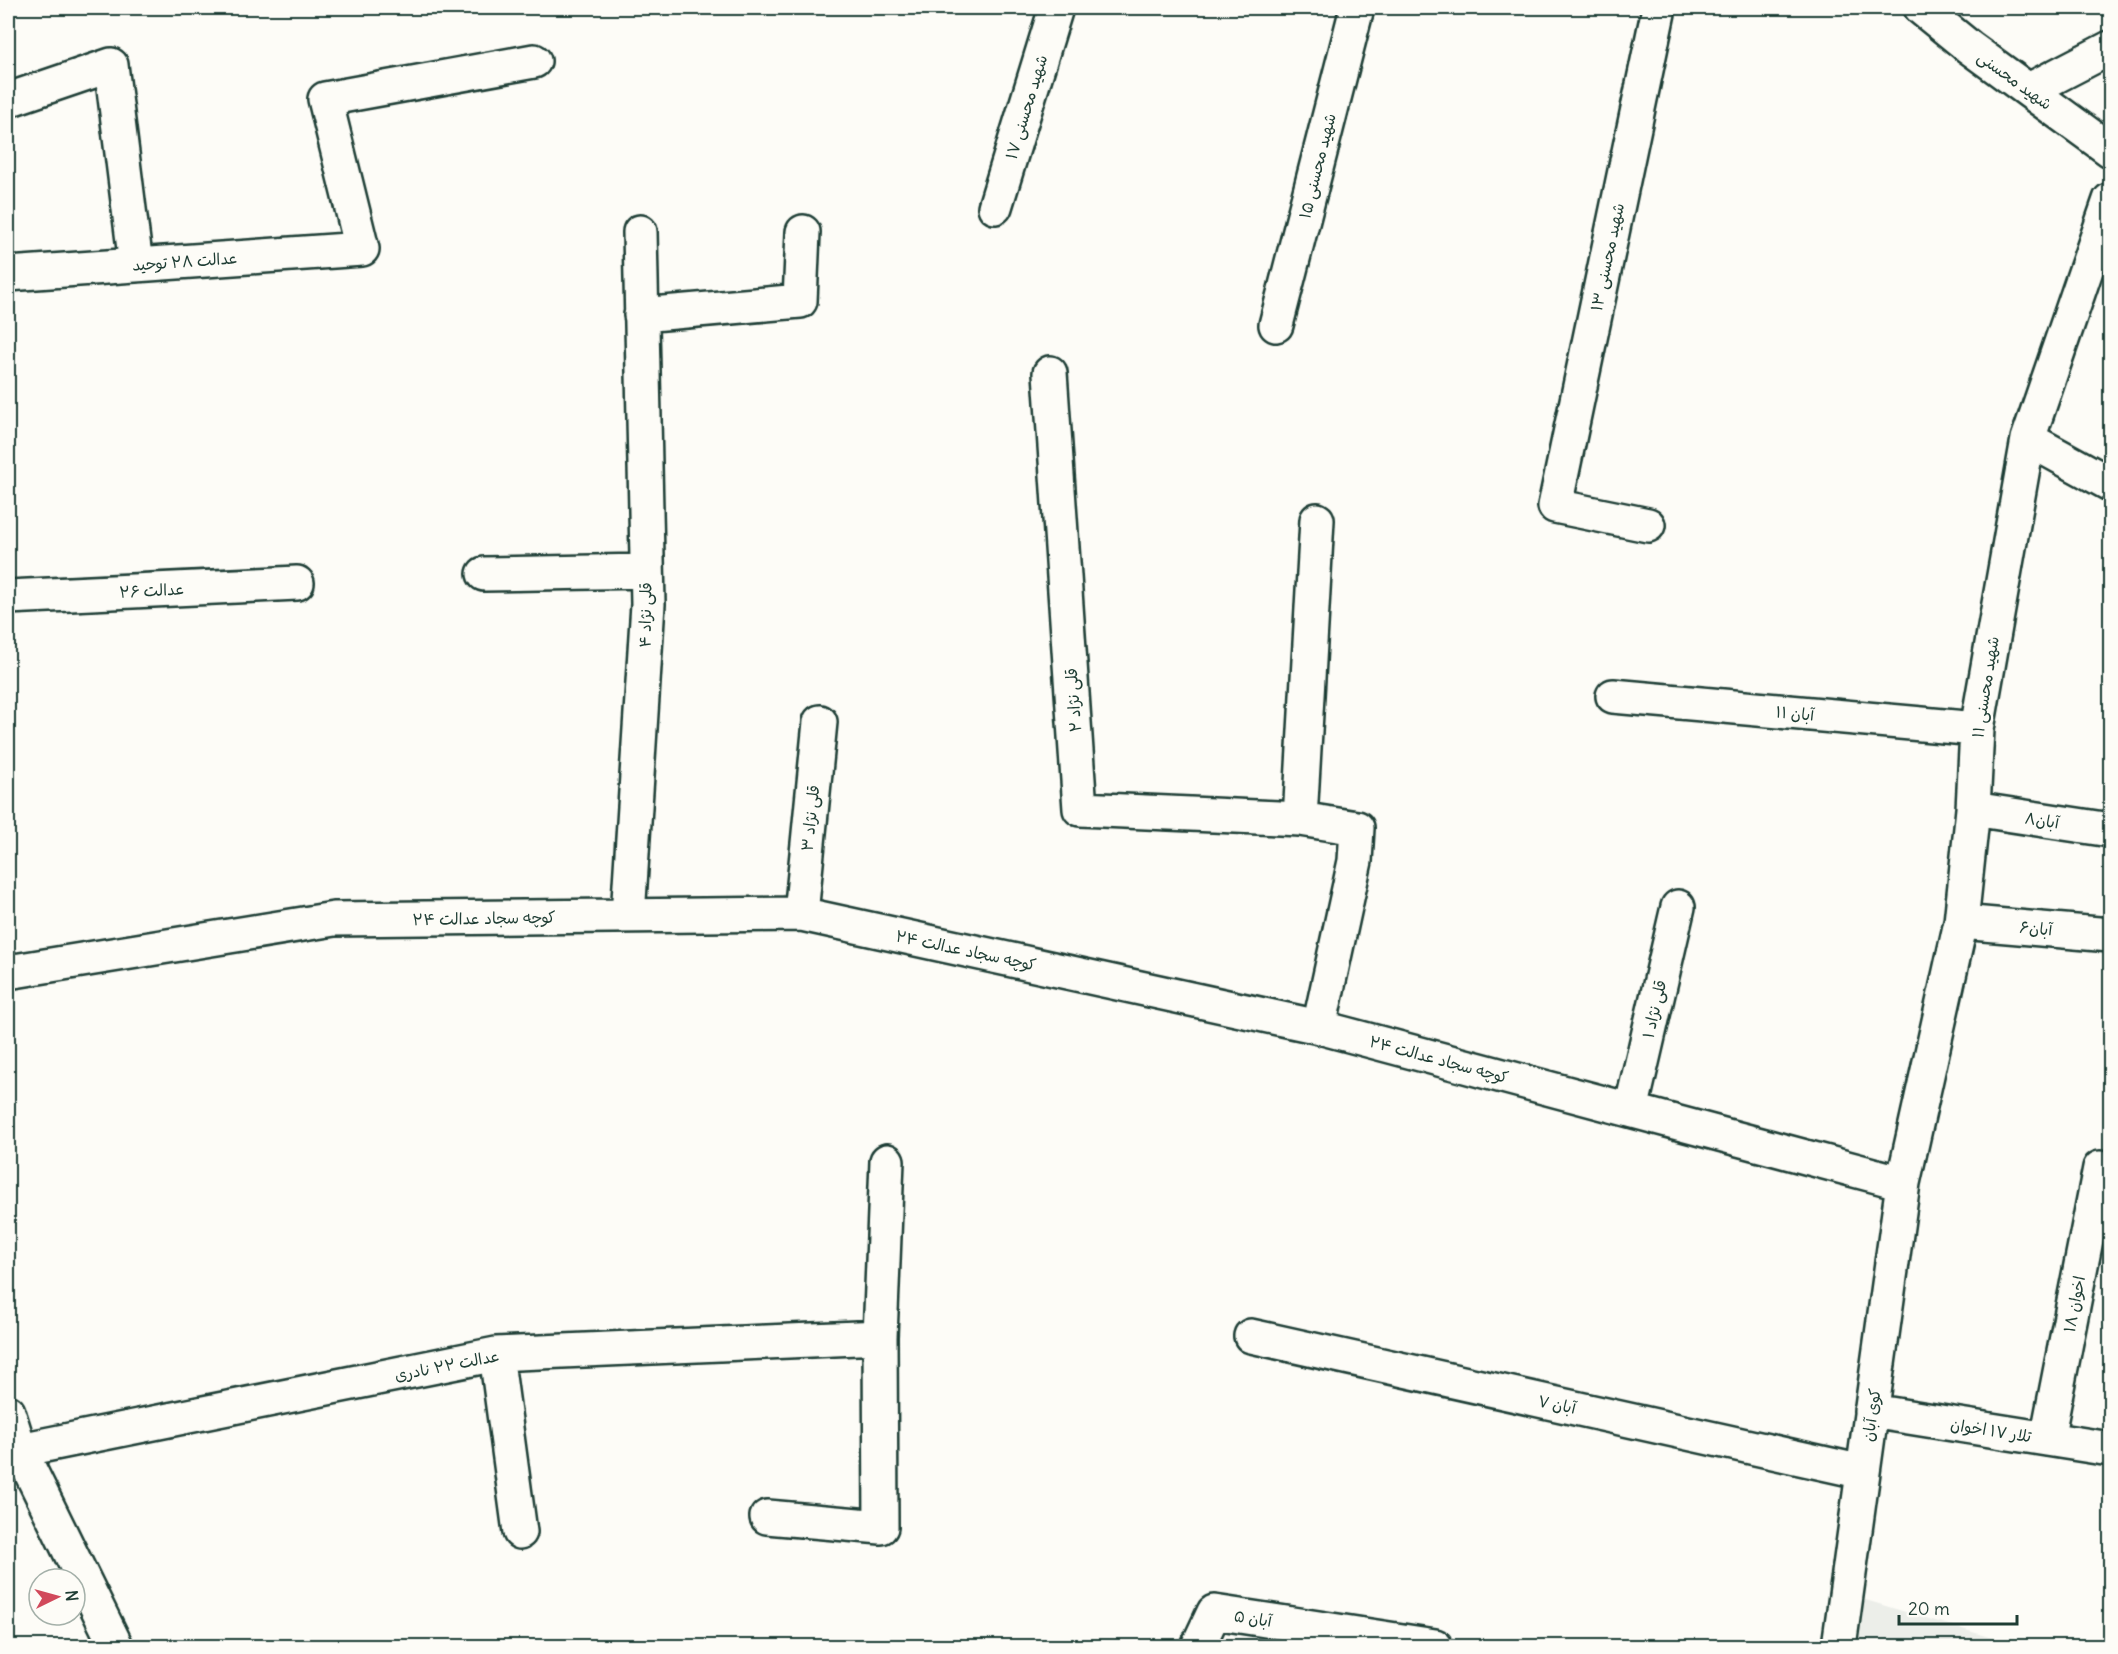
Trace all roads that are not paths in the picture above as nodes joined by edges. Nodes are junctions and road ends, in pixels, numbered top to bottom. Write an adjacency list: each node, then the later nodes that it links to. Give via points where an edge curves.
1 (1056, 8): 11 (street, شهید محسنی ۱۷)
2 (1357, 8): 17 (street, شهید محسنی ۱۵)
3 (1659, 8): 22 (street, شهید محسنی ۱۳, via 1555,506)
4 (1921, 8): 7 (street, شهید محسنی)
5 (2110, 48): 7 (street)
6 (534, 61): 14 (street, عدالت ۲۸ توحید, via 325,99 362,249)
7 (2029, 90): 9 (street, شهید محسنی)
8 (8, 100): 14 (street, via 111,65)
9 (2110, 150)
10 (2110, 200): 19 (street, شهید محسنی ۱۱)
11 (995, 207)
12 (640, 232): 16 (street, قلی نژاد ۴)
13 (803, 232): 16 (street, via 800,301)
14 (136, 265): 15 (street, عدالت ۲۸ توحید)
15 (8, 274)
16 (641, 315): 23 (street, قلی نژاد ۴)
17 (1276, 325)
18 (1050, 373): 31 (street, قلی نژاد ۲, via 1080,809)
19 (2028, 439): 20 (street); 29 (street, شهید محسنی ۱۱)
20 (2110, 484)
21 (1317, 520): 31 (street)
22 (1648, 525)
23 (646, 571): 24 (street); 35 (street, قلی نژاد ۴, via 648,604)
24 (484, 574)
25 (297, 583): 26 (street, عدالت ۲۶)
26 (8, 597)
27 (1613, 696): 29 (street, آبان ۱۱)
28 (820, 722): 34 (street, قلی نژاد ۳)
29 (1977, 729): 30 (street, شهید محسنی ۱۱)
30 (1972, 809): 32 (street, آبان۸); 36 (street, شهید محسنی ۱۱)
31 (1300, 819): 39 (street, قلی نژاد ۲, via 1357,828 1355,861)
32 (2110, 830)
33 (1678, 907): 40 (street, قلی نژاد ۱)
34 (801, 914): 35 (street, کوچه سجاد عدالت ۲۴); 39 (street, کوچه سجاد عدالت ۲۴)
35 (628, 916): 38 (street, کوچه سجاد عدالت ۲۴, via 334,919)
36 (1961, 922): 37 (street, آبان۶); 43 (street, شهید محسنی ۱۱)
37 (2110, 935)
38 (8, 965)
39 (1319, 1027): 40 (street, کوچه سجاد عدالت ۲۴)
40 (1631, 1110): 43 (street, کوچه سجاد عدالت ۲۴)
41 (887, 1161): 45 (street)
42 (2100, 1168): 49 (street, اخوان ۱۸)
43 (1903, 1183): 47 (street, کوی آبان)
44 (1251, 1336): 51 (street, آبان ۷)
45 (880, 1337): 46 (street, عدالت ۲۲ نادری); 52 (street, via 880,1527)
46 (496, 1354): 48 (street, عدالت ۲۲ نادری); 53 (street)
47 (1871, 1411): 49 (street, تلار ۱۷ اخوان); 51 (street, کوی آبان)
48 (12, 1431): 54 (street)
49 (2047, 1439): 50 (street, تلار ۱۷ اخوان)
50 (2110, 1449)
51 (1863, 1472): 57 (street, کوی آبان)
52 (767, 1517)
53 (520, 1532)
54 (116, 1647)
55 (1198, 1647): 56 (street, آبان ۵, via 1214,1612)
56 (1436, 1647)
57 (1839, 1647)

